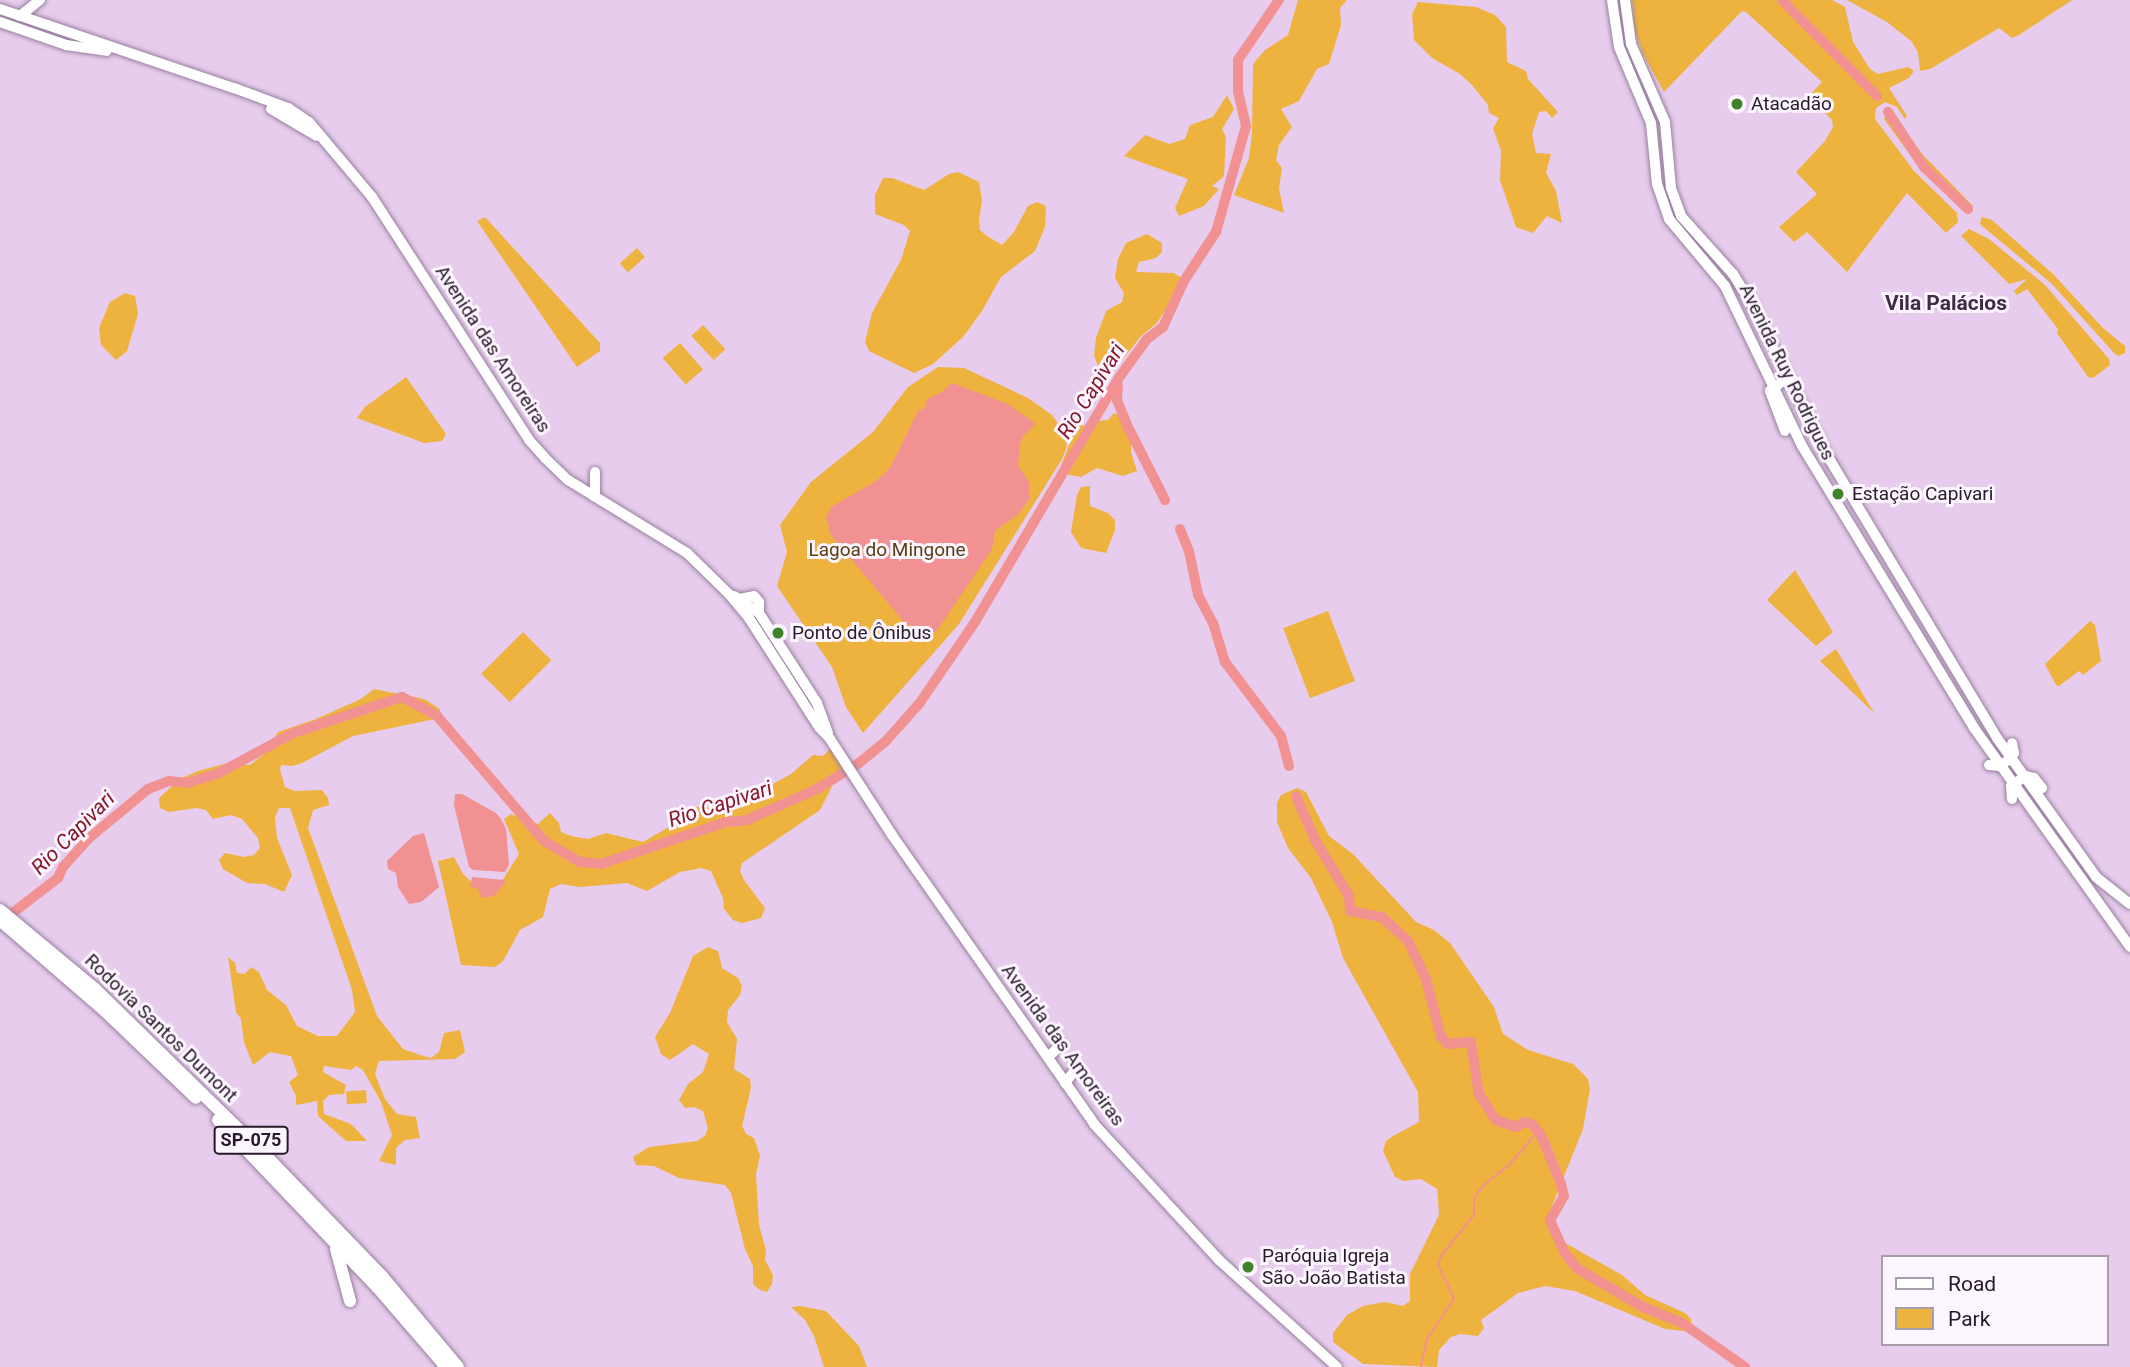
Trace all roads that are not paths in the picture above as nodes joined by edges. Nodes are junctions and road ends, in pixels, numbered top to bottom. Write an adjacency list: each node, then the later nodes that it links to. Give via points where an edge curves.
1 (40, 0): 5 (main road)
2 (1612, 0): 9 (main road, Avenida Ruy Rodrigues, via 1619,47 1651,123 1663,208 1725,286)
3 (1625, 0): 8 (main road, Avenida Ruy Rodrigues, via 1632,44 1665,122 1677,207 1743,289)
4 (0, 9): 5 (main road, Avenida das Amoreiras)
5 (20, 16): 7 (main road, Avenida das Amoreiras, via 288,108 303,116)
6 (0, 22): 7 (main road, Avenida das Amoreiras, via 66,44 150,62 280,113)
7 (326, 141): 12 (main road, Avenida das Amoreiras, via 372,197 529,440 568,480)
8 (1788, 377): 9 (main road); 16 (main road, Avenida Ruy Rodrigues, via 1889,563)
9 (1773, 387): 10 (main road, via 1772,401); 17 (main road, Avenida Ruy Rodrigues, via 1817,473)
10 (1784, 431)
11 (595, 472): 12 (main road)
12 (595, 497): 13 (main road, Avenida das Amoreiras, via 687,553)
13 (734, 597): 14 (main road, Avenida das Amoreiras); 14 (main road, via 754,596 759,602)
14 (754, 615): 28 (main road, Avenida das Amoreiras, via 811,691 830,739 860,786)
15 (2012, 743): 16 (main road)
16 (2011, 758): 17 (main road); 18 (main road, Avenida Ruy Rodrigues)
17 (1995, 766): 19 (main road, Avenida Ruy Rodrigues)
18 (2024, 776): 19 (main road); 20 (main road, via 2032,776); 22 (main road, Avenida Ruy Rodrigues, via 2096,877)
19 (2013, 783): 21 (main road); 26 (main road, Avenida Ruy Rodrigues)
20 (2042, 788)
21 (2012, 799)
22 (2130, 904)
23 (0, 910): 25 (highway, Rodovia Santos Dumont / SP-075)
24 (0, 920): 25 (highway, Rodovia Santos Dumont / SP-075)
25 (23, 934): 31 (highway, Rodovia Santos Dumont / SP-075, via 191,1093); 34 (highway, Rodovia Santos Dumont / SP-075, via 95,989 268,1158 382,1275)
26 (2130, 947)
27 (1060, 1045): 28 (main road)
28 (1048, 1057): 30 (main road, Avenida das Amoreiras)
29 (1076, 1069): 30 (main road)
30 (1065, 1083): 35 (main road, Avenida das Amoreiras, via 1094,1125 1171,1211)
31 (334, 1242): 32 (highway); 33 (highway, Rodovia Santos Dumont / SP-075)
32 (354, 1299)
33 (446, 1367)
34 (458, 1367)
35 (1337, 1367)

